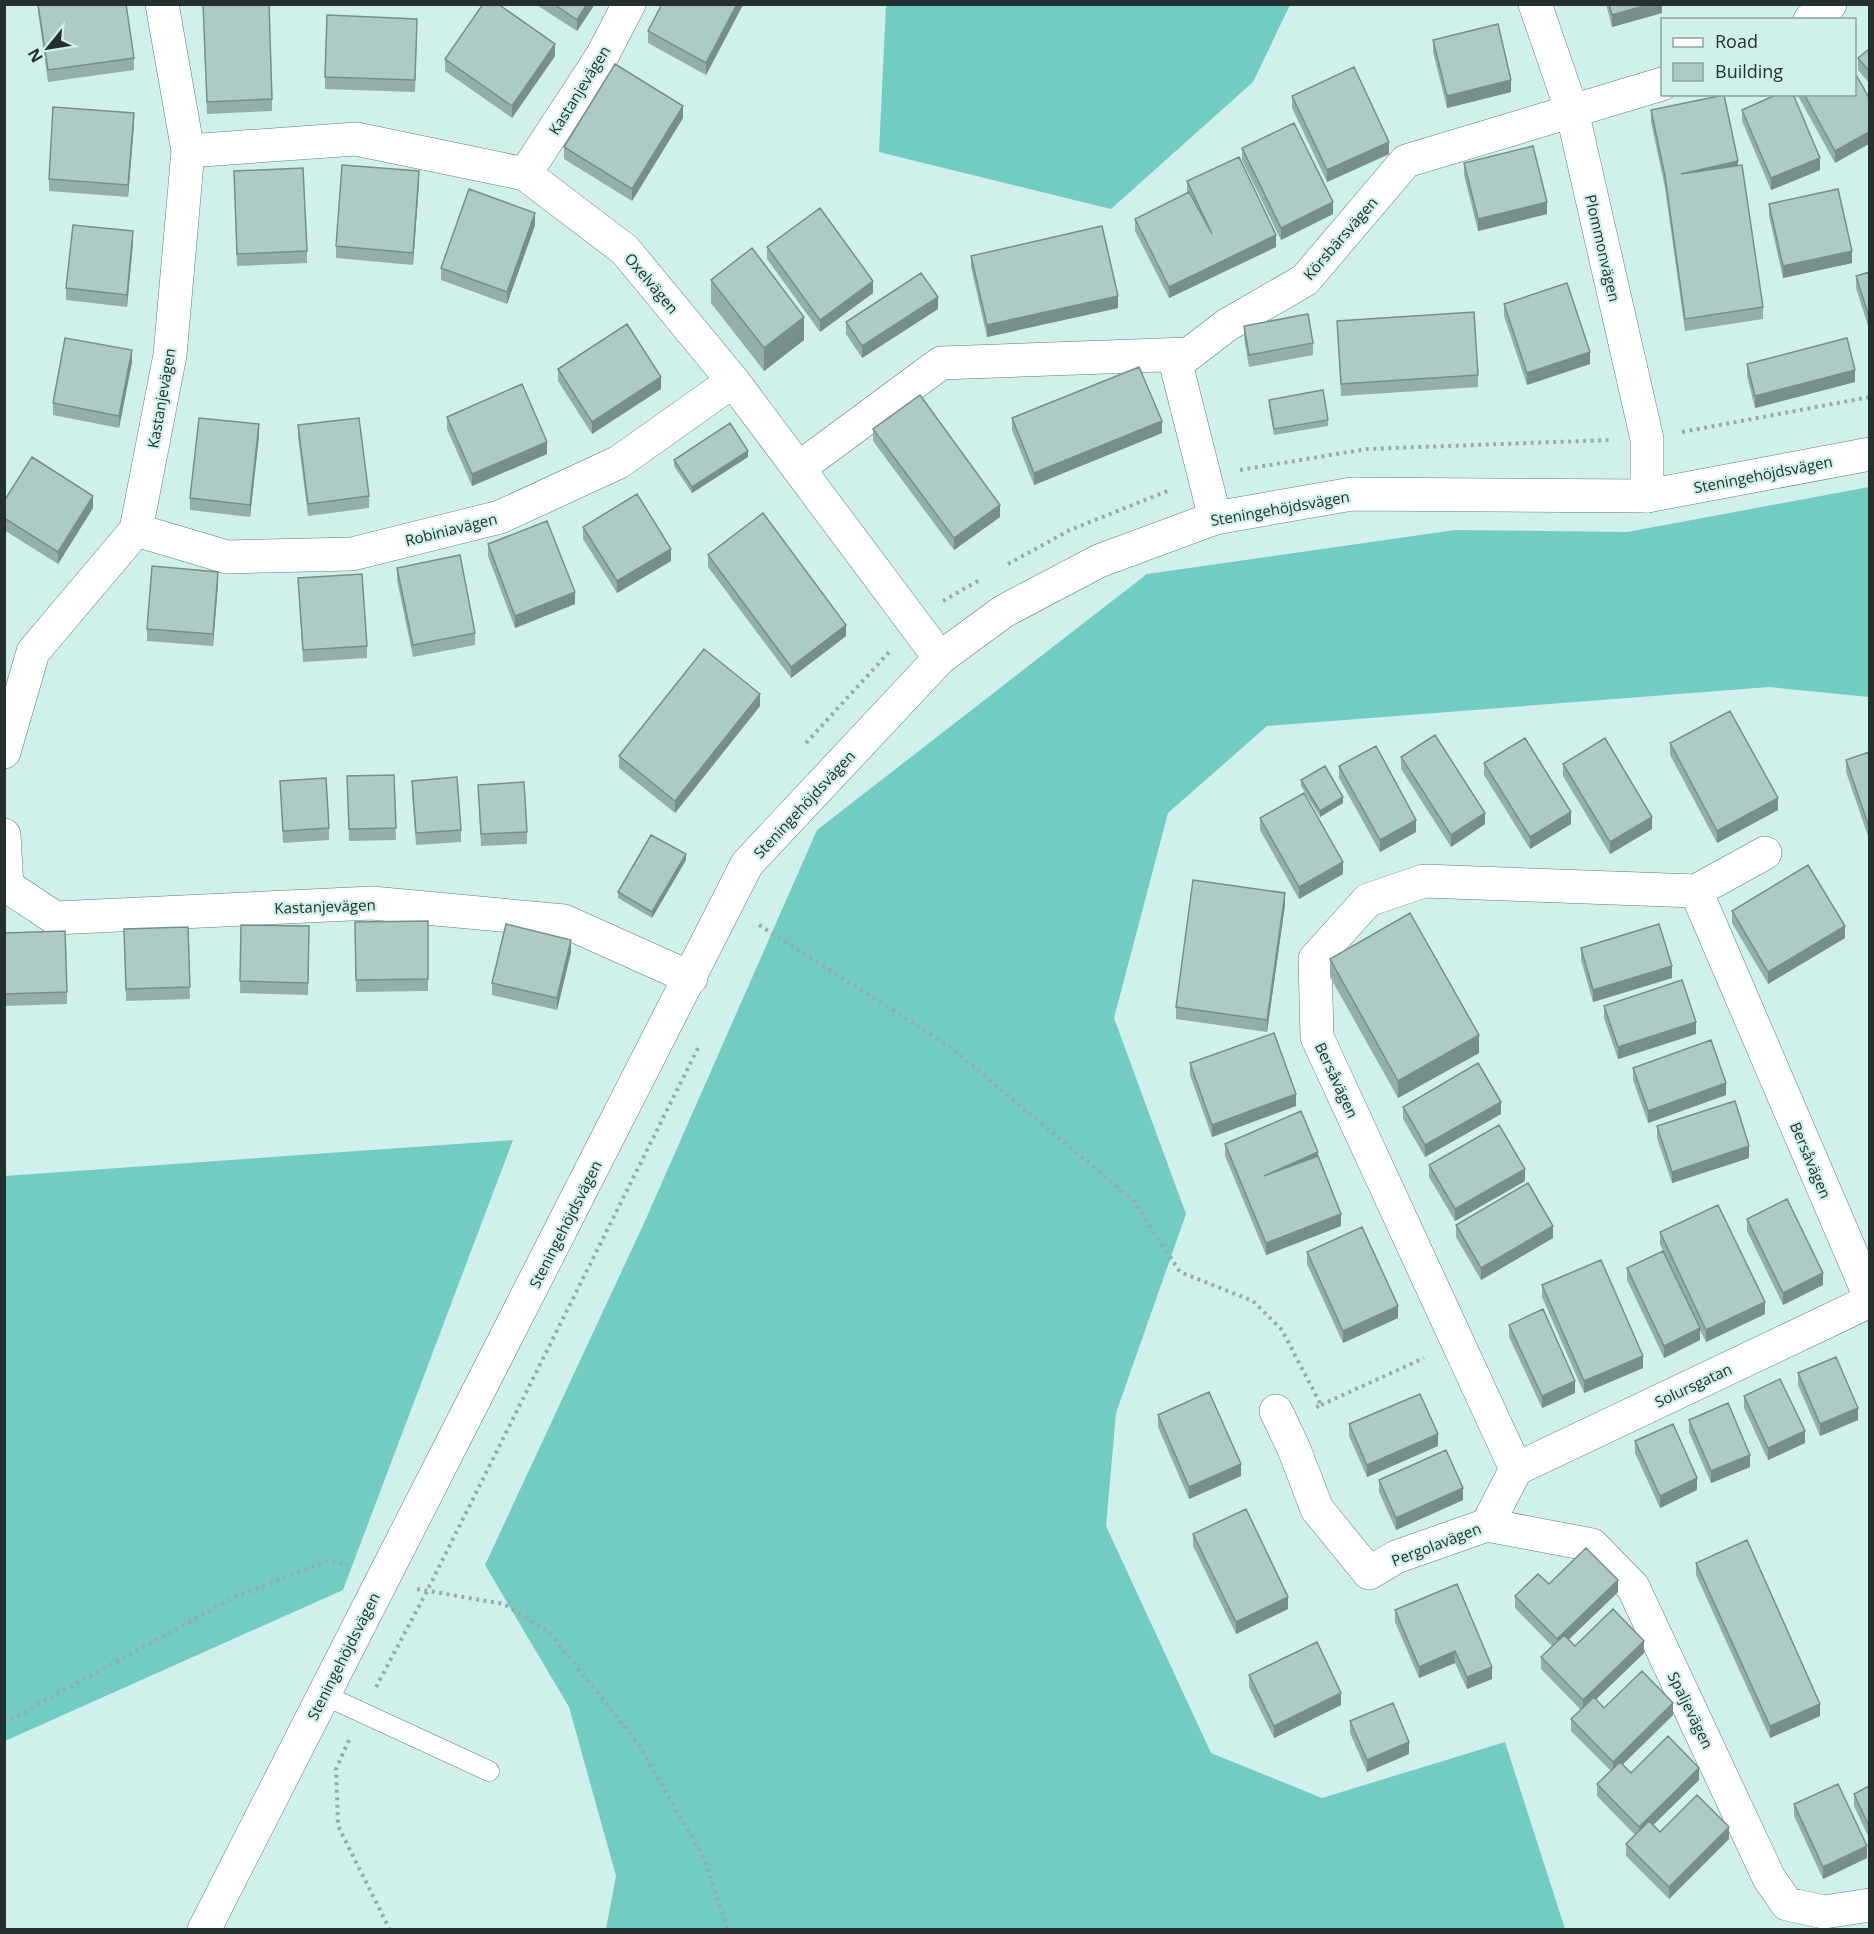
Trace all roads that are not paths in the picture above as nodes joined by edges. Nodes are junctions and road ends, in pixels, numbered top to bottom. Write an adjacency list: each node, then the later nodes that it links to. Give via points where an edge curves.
1 (162, 4): 8 (street, Kastanjevägen)
2 (629, 4): 9 (street, Kastanjevägen, via 602,56)
3 (1535, 4): 7 (street, Plommonvägen)
4 (1830, 4): 5 (street)
5 (1812, 18)
6 (1661, 84): 7 (street, Körsbärsvägen)
7 (1572, 111): 10 (street, Körsbärsvägen, via 1406,161 1305,280 1227,325); 14 (street, Plommonvägen, via 1647,439)
8 (188, 151): 9 (street, Oxelvägen, via 356,139); 16 (street, Kastanjevägen, via 170,355)
9 (525, 174): 11 (street, Oxelvägen, via 625,250)
10 (1188, 354): 13 (street, via 941,363); 15 (street, via 1176,364)
11 (733, 381): 13 (street, Oxelvägen); 16 (street, Robiniavägen, via 618,462 500,517 352,554 227,557)
12 (1869, 454): 14 (street, Steningehöjdsvägen)
13 (799, 468): 17 (street, Oxelvägen)
14 (1647, 496): 15 (street, Steningehöjdsvägen, via 1352,495)
15 (1215, 518): 17 (street, Steningehöjdsvägen, via 1100,561 1004,611)
16 (136, 530): 18 (street, Kastanjevägen, via 33,652)
17 (940, 658): 22 (street, Steningehöjdsvägen, via 747,864)
18 (4, 752)
19 (4, 835): 22 (street, Kastanjevägen, via 7,886 55,918 372,903 564,921)
20 (1765, 853): 21 (street)
21 (1696, 891): 23 (street, Bersåvägen); 25 (street, Bersåvägen, via 1424,881 1368,900 1315,959 1317,1037)
22 (691, 978): 27 (street, Steningehöjdsvägen)
23 (1869, 1299): 25 (street, Solursgatan)
24 (1279, 1418): 26 (street, Pergolavägen, via 1317,1509 1369,1572 1396,1557)
25 (1516, 1469): 26 (street, Pergolavägen)
26 (1487, 1525): 29 (street, Spaljevägen, via 1592,1545 1633,1587 1769,1878 1787,1904 1824,1912)
27 (324, 1695): 28 (lane); 30 (street, Steningehöjdsvägen)
28 (489, 1771)
29 (1869, 1905)
30 (204, 1929)

